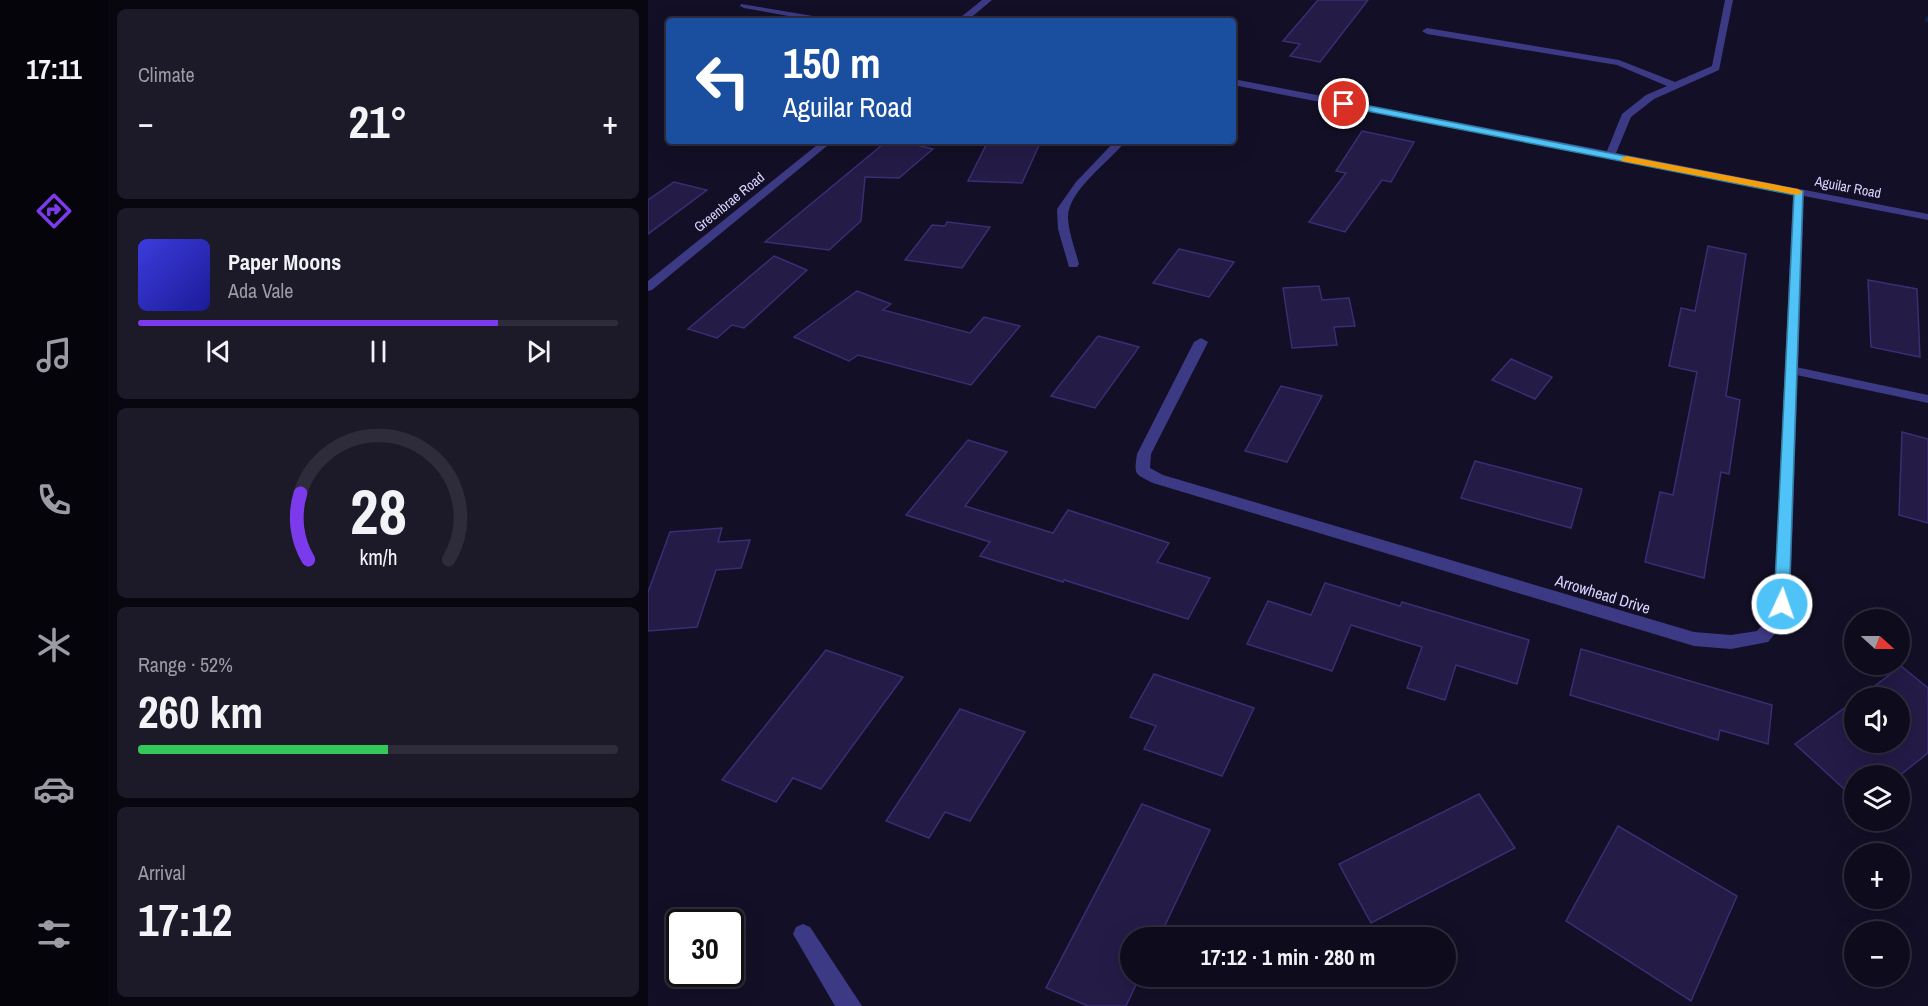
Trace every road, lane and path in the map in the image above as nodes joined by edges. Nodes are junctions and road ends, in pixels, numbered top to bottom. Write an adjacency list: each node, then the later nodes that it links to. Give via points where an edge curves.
1 (988, 0): 5 (street)
2 (1729, 0): 8 (street, via 1716,68)
3 (744, 6): 4 (lane)
4 (814, 18)
5 (965, 18)
6 (1427, 31): 8 (street, via 1619,63)
7 (1236, 83): 11 (street, Aguilar Road)
8 (1676, 86): 11 (street, via 1650,98 1626,116)
9 (824, 144): 15 (street, Greenbrae Road)
10 (1118, 144): 14 (street, via 1063,208)
11 (1610, 156): 12 (street, Aguilar Road)
12 (1799, 193): 13 (street, Aguilar Road); 17 (street, Arrowhead Drive)
13 (1928, 217)
14 (1073, 264)
15 (648, 287)
16 (1201, 342): 17 (street, Arrowhead Drive, via 1144,454 1142,471 1682,636 1731,642 1762,637 1781,614)
17 (1791, 370): 18 (lane)
18 (1928, 399)
19 (803, 934): 20 (street)
20 (851, 1006)

